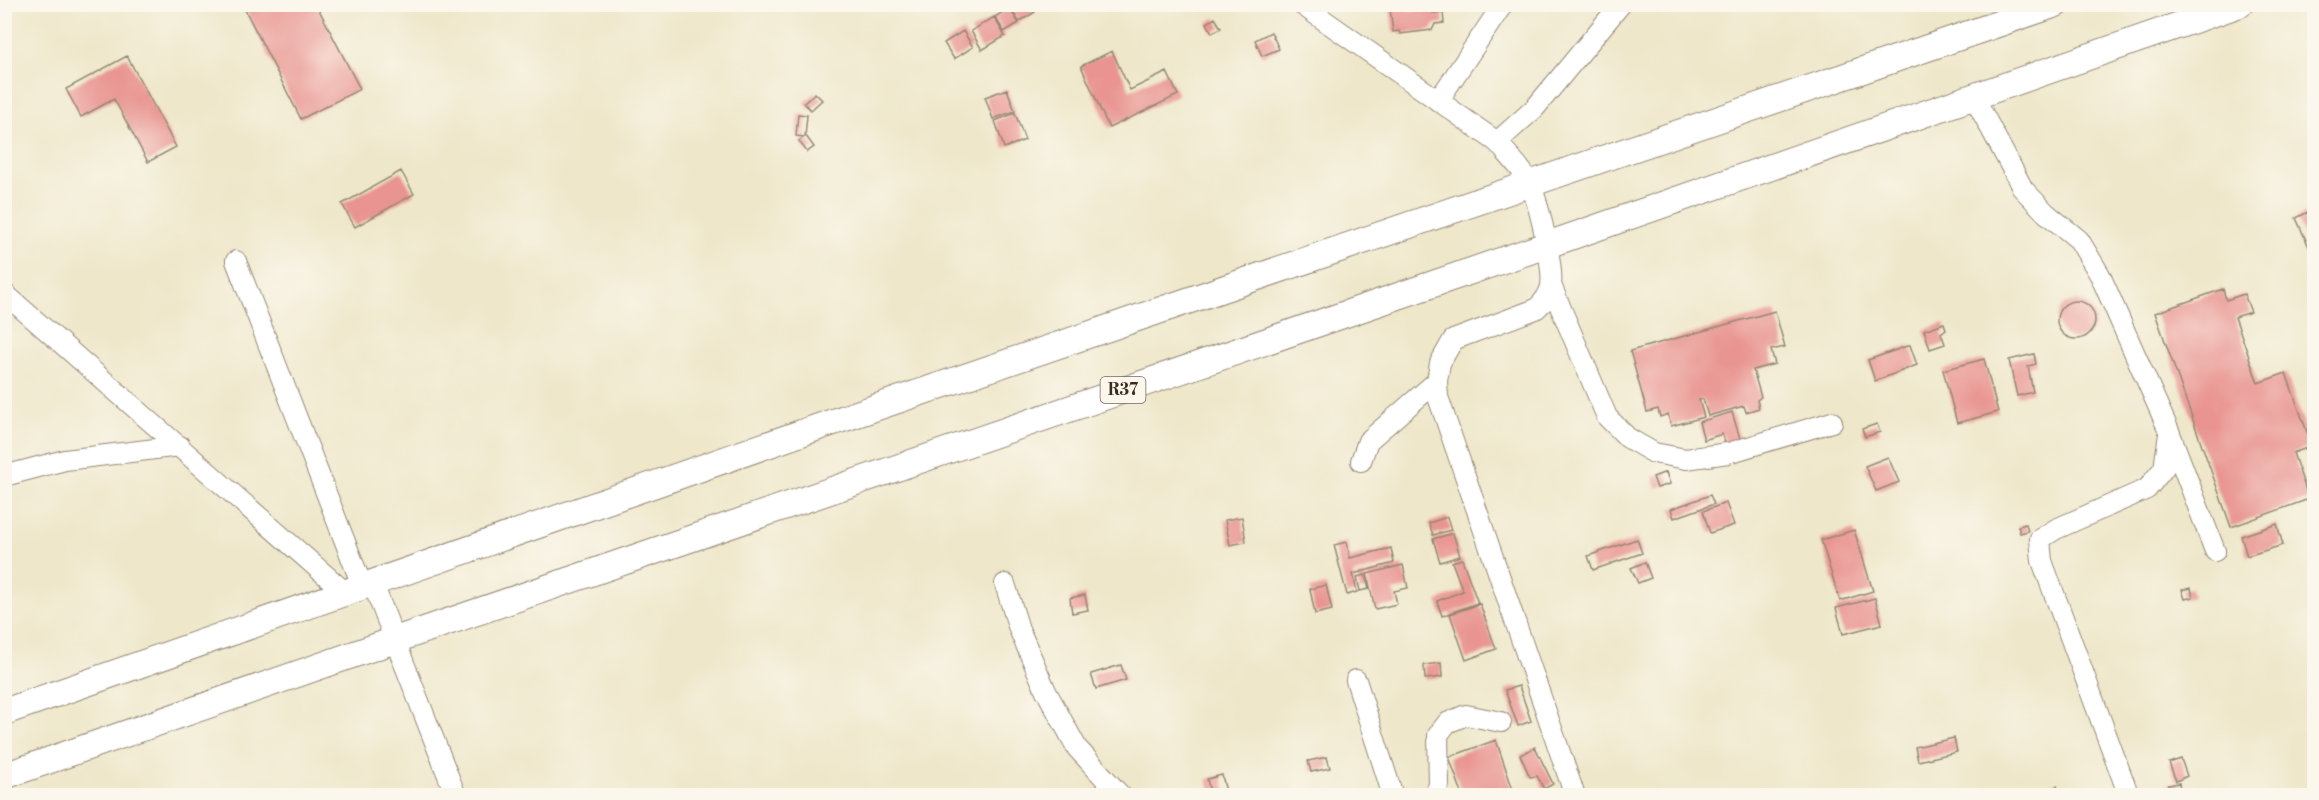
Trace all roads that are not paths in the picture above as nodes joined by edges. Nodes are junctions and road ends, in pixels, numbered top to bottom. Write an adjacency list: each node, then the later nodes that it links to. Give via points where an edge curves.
1 (1302, 4): 7 (street)
2 (1503, 4): 7 (street)
3 (1621, 4): 8 (street, via 1535,108)
4 (2056, 4): 9 (main road)
5 (2240, 4): 6 (main road, R37)
6 (1974, 97): 10 (main road, R37); 16 (street, via 2023,189 2079,240 2100,275)
7 (1438, 101): 8 (street)
8 (1497, 142): 9 (street)
9 (1530, 184): 10 (street); 22 (main road)
10 (1547, 245): 12 (street); 23 (main road, R37)
11 (236, 261): 22 (street)
12 (1551, 285): 14 (street, via 1536,309 1454,340 1440,363); 15 (street, via 1607,417 1628,438 1654,453 1686,459 1728,453)
13 (4, 293): 17 (street)
14 (1437, 381): 18 (street, via 1368,441); 32 (street, via 1438,397 1454,447)
15 (1832, 422)
16 (2169, 431): 20 (street); 33 (street, via 2164,468 2146,489 2040,539 2042,561)
17 (180, 446): 19 (street, via 65,460); 22 (street)
18 (1360, 461)
19 (4, 476)
20 (2215, 551)
21 (1005, 584): 29 (street, via 1019,629 1077,748)
22 (361, 589): 23 (street); 25 (main road)
23 (395, 640): 27 (main road, R37); 28 (street)
24 (1356, 680): 30 (street)
25 (4, 712)
26 (1501, 722): 31 (street, via 1466,716 1447,723 1438,735 1439,785)
27 (4, 776)
28 (456, 795)
29 (1121, 795)
30 (1393, 795)
31 (1434, 795)
32 (1575, 795)
33 (2129, 795)

